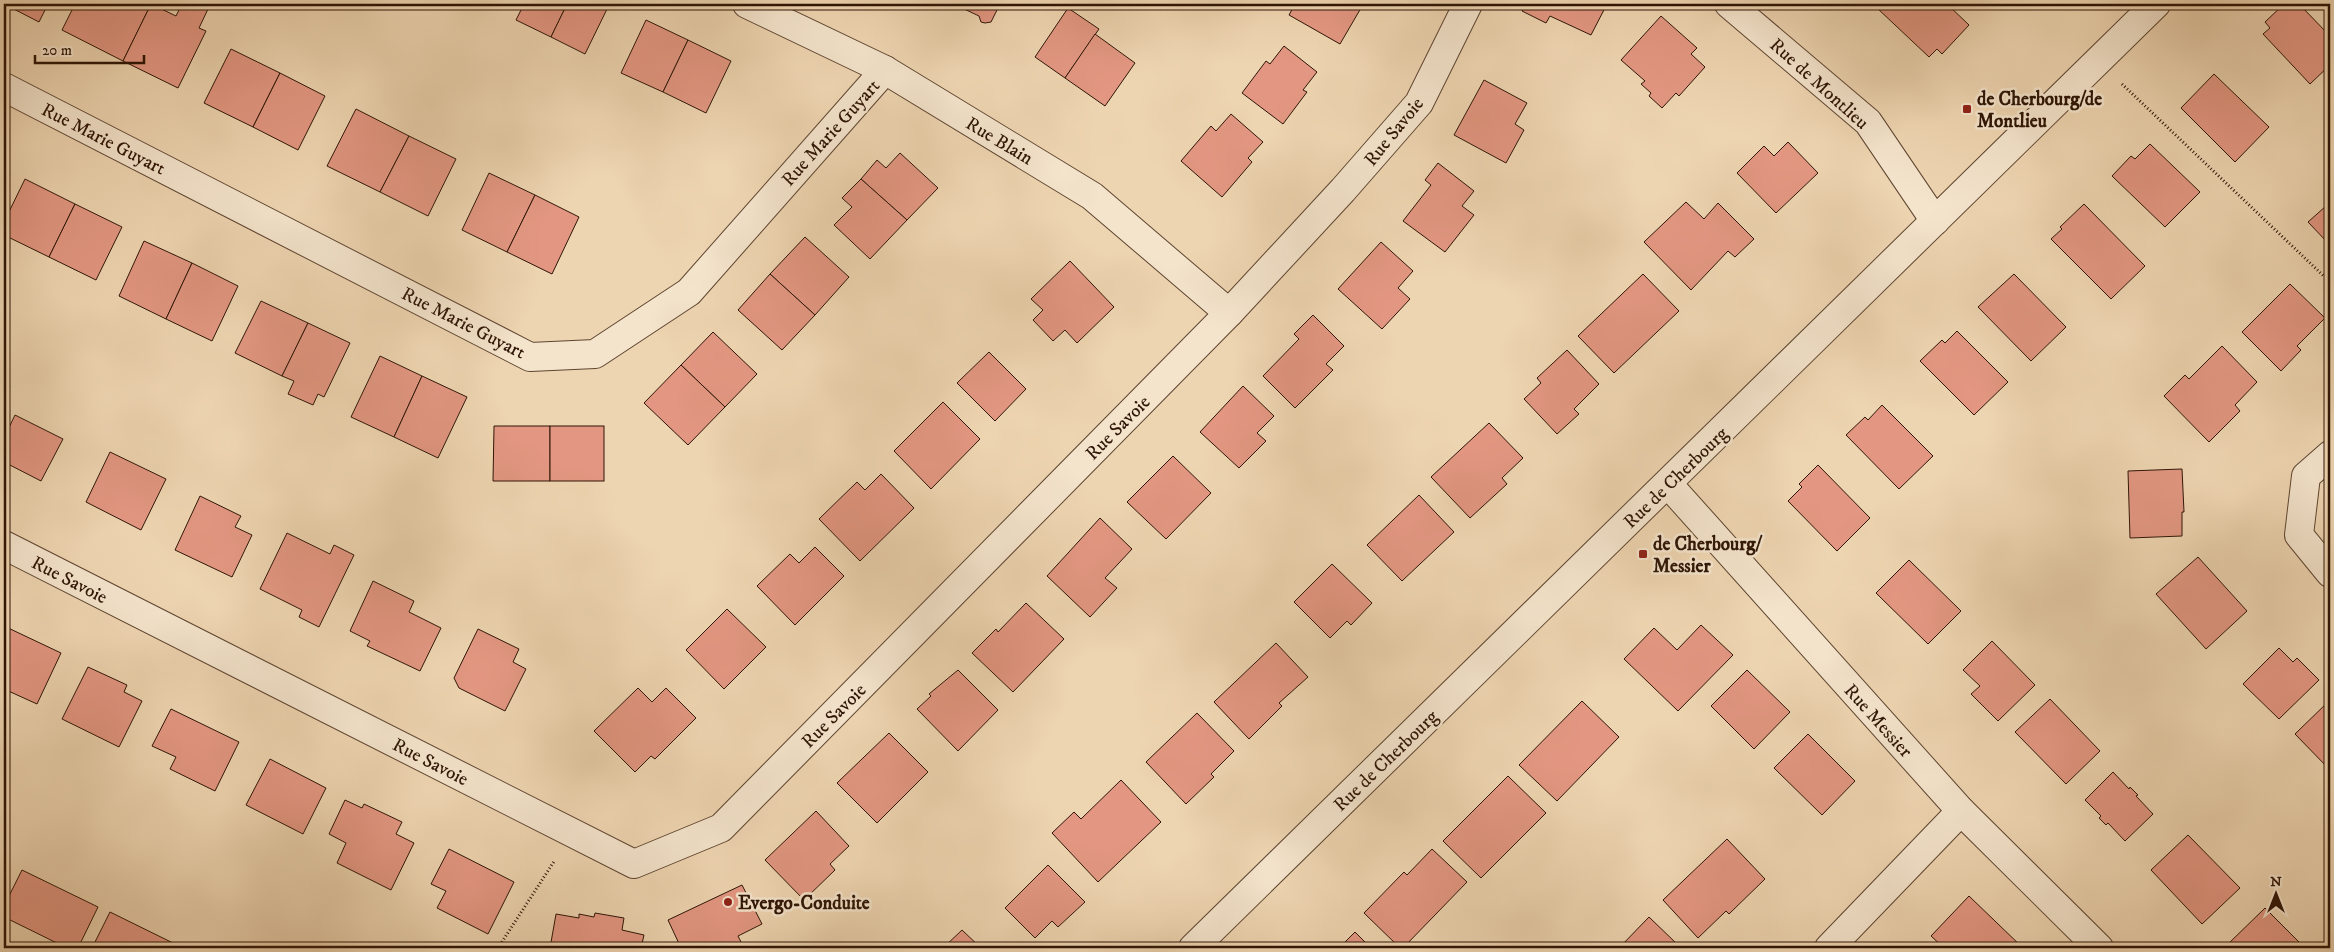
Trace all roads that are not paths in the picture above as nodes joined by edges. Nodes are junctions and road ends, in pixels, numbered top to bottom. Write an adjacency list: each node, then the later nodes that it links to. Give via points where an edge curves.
1 (747, 4): 5 (street, Rue Blain)
2 (1468, 4): 8 (street, Rue Savoie, via 1419,103 1344,190)
3 (1729, 4): 7 (street, Rue de Montlieu, via 1868,122)
4 (2156, 4): 7 (street, Rue de Cherbourg)
5 (885, 70): 6 (street, Rue Marie Guyart, via 689,292 595,354 530,357); 8 (street, Rue Blain, via 1092,196)
6 (4, 87)
7 (1935, 221): 10 (street, Rue de Cherbourg)
8 (1229, 313): 11 (street, Rue Savoie, via 721,828 634,864)
9 (2330, 456): 12 (street, via 2306,476 2299,535)
10 (1668, 484): 13 (street, Rue Messier); 14 (street, Rue de Cherbourg)
11 (4, 546)
12 (2330, 573)
13 (1961, 811): 15 (street); 16 (street, Rue Messier)
14 (1193, 948)
15 (1829, 948)
16 (2099, 948)

